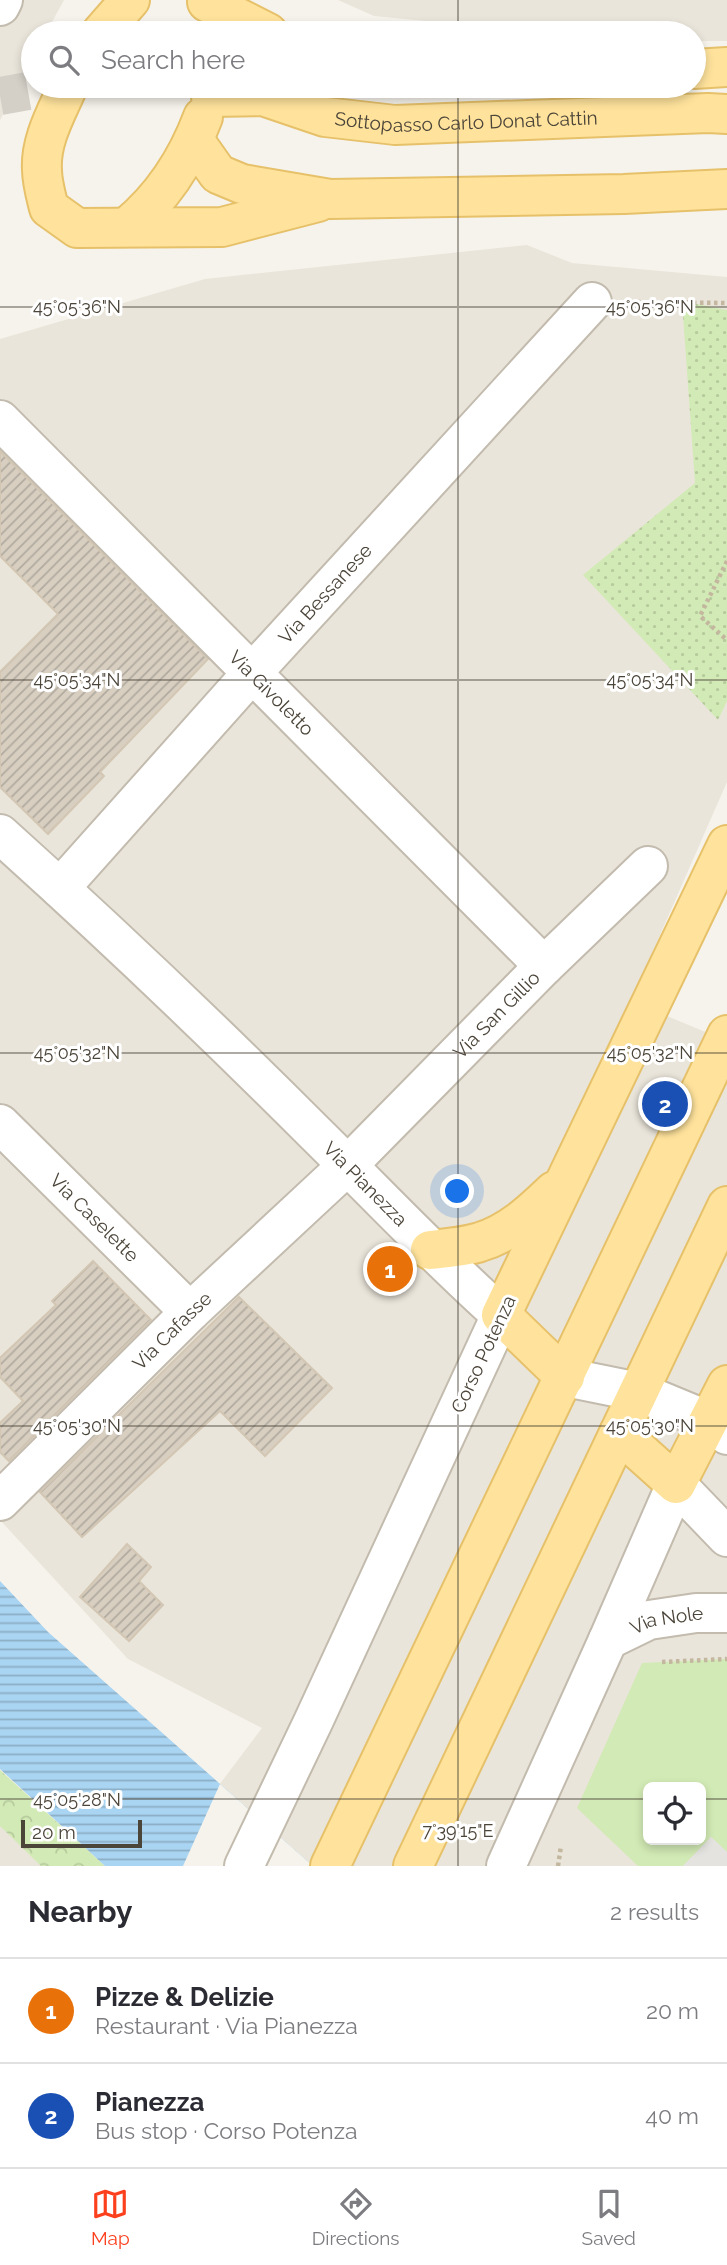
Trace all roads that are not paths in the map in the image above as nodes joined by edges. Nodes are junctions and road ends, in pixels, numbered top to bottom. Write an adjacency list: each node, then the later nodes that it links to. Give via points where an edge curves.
1 (3, 0): 3 (street)
2 (130, 0): 5 (main road)
3 (0, 6)
4 (210, 12): 6 (main road)
5 (112, 21)
6 (235, 21)
7 (727, 67): 8 (main road)
8 (706, 68)
9 (63, 98): 16 (main road, via 43,152 49,208 77,228)
10 (209, 98): 13 (main road, Sottopasso Carlo Donat Cattin)
11 (269, 98): 12 (main road, Sottopasso Carlo Donat Cattin, via 325,117 395,125)
12 (727, 114)
13 (194, 140): 15 (main road, via 218,174 242,184); 16 (main road, Sottopasso Carlo Donat Cattin, via 162,194)
14 (727, 190): 15 (main road)
15 (330, 199): 16 (main road, via 222,227)
16 (127, 228)
17 (592, 302): 19 (street, Via Bessanese)
18 (0, 420): 19 (street, Via Givoletto)
19 (252, 673): 23 (street, Via Bessanese); 24 (street, Via Givoletto)
20 (0, 834): 23 (street, Via Pianezza)
21 (727, 845): 28 (main road, Corso Potenza)
22 (648, 866): 24 (street, Via San Gillio)
23 (60, 888): 27 (street, Via Pianezza)
24 (544, 966): 27 (street, Via San Gillio)
25 (727, 1035): 33 (main road)
26 (0, 1124): 31 (street, Via Caselette)
27 (348, 1165): 30 (street, Via Pianezza); 31 (street, Via Cafasse)
28 (565, 1180): 30 (main road, via 527,1218 506,1231 478,1243); 32 (main road, Corso Potenza)
29 (727, 1206): 35 (main road)
30 (430, 1250): 32 (street, Via Pianezza)
31 (190, 1312): 39 (street, Via Cafasse)
32 (501, 1314): 33 (main road, Via Pianezza); 44 (street, Corso Potenza)
33 (565, 1377): 35 (street); 37 (street, Via Pianezza); 45 (main road)
34 (727, 1385): 36 (main road)
35 (639, 1392): 36 (street); 37 (main road)
36 (718, 1428): 38 (main road)
37 (619, 1433): 38 (main road, Via Pianezza); 46 (main road)
38 (676, 1485): 40 (street, Via Pianezza); 42 (street)
39 (0, 1501)
40 (727, 1537)
41 (727, 1613): 42 (street, Via Nole, via 649,1619)
42 (608, 1640): 43 (street)
43 (510, 1857)
44 (244, 1866)
45 (330, 1866)
46 (413, 1866)

